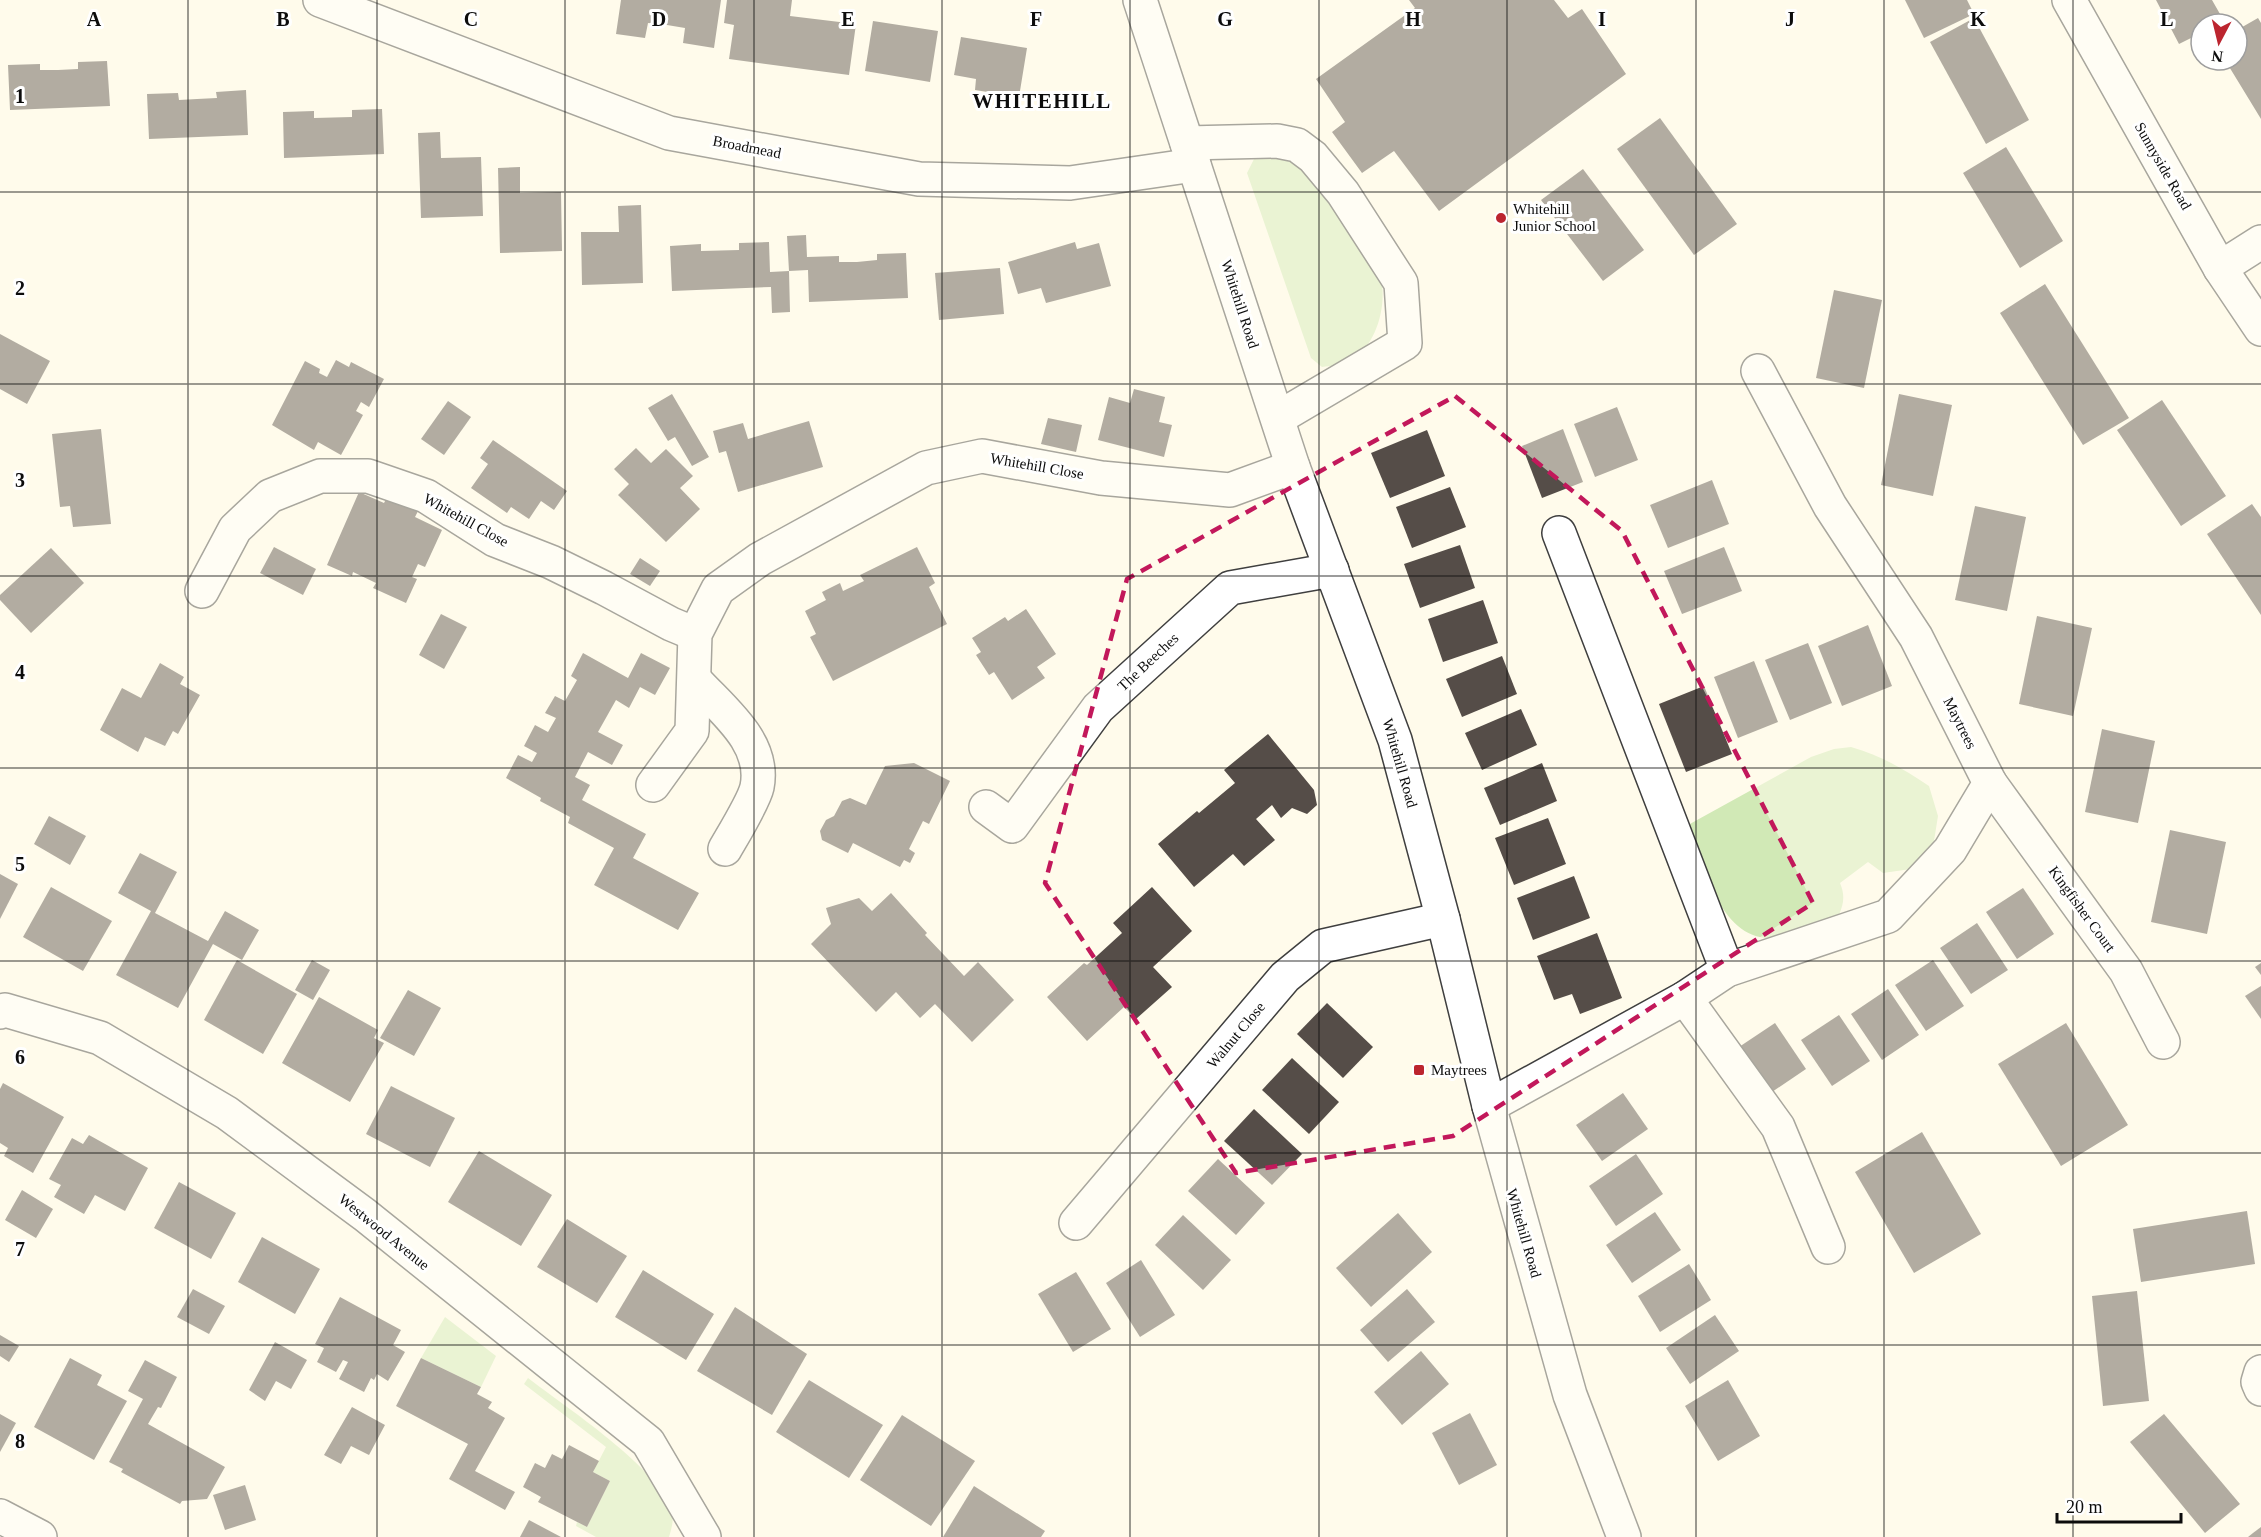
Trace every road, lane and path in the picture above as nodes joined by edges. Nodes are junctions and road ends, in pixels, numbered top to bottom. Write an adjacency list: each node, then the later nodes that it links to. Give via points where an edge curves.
1 (321, 0): 4 (street, Broadmead, via 669,133 919,179 1070,183)
2 (1140, 0): 4 (street, Whitehill Road)
3 (2068, 0): 6 (street, Sunnyside Road)
4 (1190, 154): 9 (street, Whitehill Road); 9 (street, Broadmead, via 1277,141 1297,145 1313,157 1343,193 1401,283 1405,343)
5 (2261, 242): 6 (street)
6 (2220, 268): 7 (street, Sunnyside Road)
7 (2261, 329)
8 (1758, 371): 16 (street, Maytrees, via 1830,506 1916,637)
9 (1278, 418): 10 (street, Whitehill Road)
10 (1293, 467): 12 (street, Whitehill Road); 14 (street, Whitehill Close, via 1230,490 1101,478 982,456 926,468 760,559 718,589)
11 (1559, 533): 21 (street)
12 (1332, 570): 18 (street, The Beeches, via 1230,588 1098,708); 20 (street, Whitehill Road, via 1395,740)
13 (202, 591): 14 (street, Whitehill Close, via 235,529 270,496 320,476 368,476 426,496 495,540 551,562)
14 (695, 634): 15 (street, Whitehill Close)
15 (695, 680): 17 (street, Whitehill Close, via 692,730); 19 (street, via 748,738 758,762 757,789)
16 (1990, 783): 21 (street, via 1950,850 1888,916); 24 (street, Kingfisher Court, via 2126,971)
17 (652, 785)
18 (1010, 825)
19 (725, 849)
20 (1443, 919): 25 (street, Whitehill Road); 26 (street, Walnut Close, via 1323,946 1285,976)
21 (1727, 969): 22 (street)
22 (1685, 999): 25 (street); 27 (street, via 1778,1127)
23 (0, 1012): 32 (street, Westwood Avenue, via 5,1010 99,1038 226,1113 346,1202 648,1442)
24 (2163, 1042)
25 (1489, 1106): 33 (street, Whitehill Road, via 1569,1395)
26 (1076, 1223)
27 (1828, 1247)
28 (2261, 1372): 29 (street)
29 (2261, 1389)
30 (0, 1516): 31 (street)
31 (40, 1537)
32 (704, 1537)
33 (1624, 1537)

